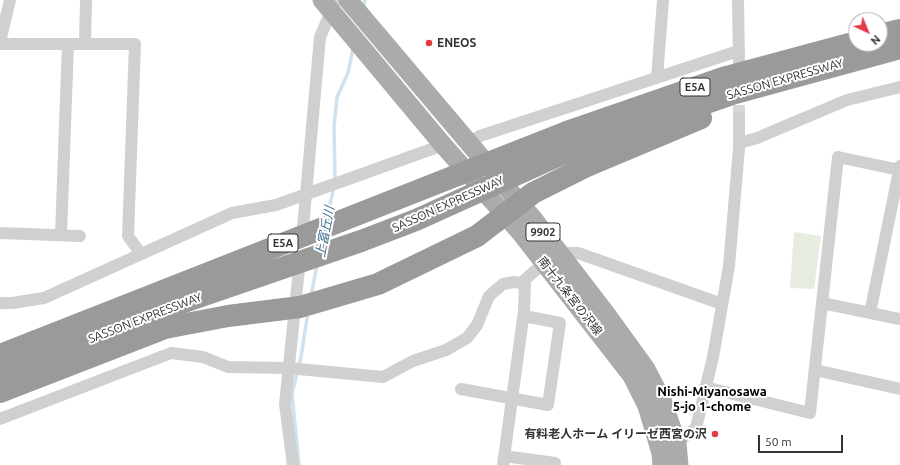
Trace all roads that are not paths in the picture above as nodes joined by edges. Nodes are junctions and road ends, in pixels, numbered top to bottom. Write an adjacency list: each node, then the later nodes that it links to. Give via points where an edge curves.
1 (10, 0): 9 (street)
2 (86, 0): 11 (street)
3 (348, 0): 19 (main road, 南十九条宮の沢線 / 9902)
4 (662, 0): 15 (street)
5 (738, 0): 15 (street, via 739,56)
6 (331, 7): 21 (main road, 南十九条宮の沢線 / 9902); 23 (street, via 320,37)
7 (900, 30): 8 (highway)
8 (888, 33)
9 (0, 43): 10 (street)
10 (68, 44): 11 (street); 25 (street)
11 (85, 44): 28 (street, via 135,44 128,236)
12 (848, 44): 18 (highway, SASSON EXPRESSWAY / E5A, via 726,77)
13 (900, 48): 14 (highway, SASSON EXPRESSWAY / E5A)
14 (830, 66): 18 (highway, SASSON EXPRESSWAY / E5A); 44 (highway, bridge, via 589,165 533,193 477,236 378,284 300,307 228,316 165,328)
15 (657, 78): 19 (street, via 480,136)
16 (900, 87): 20 (street, via 847,100 757,138)
17 (739, 118): 20 (street)
18 (570, 140): 37 (highway, SASSON EXPRESSWAY / E5A, bridge); 40 (highway, SASSON EXPRESSWAY / E5A, bridge, via 416,220 169,307)
19 (468, 143): 27 (main road, 南十九条宮の沢線 / 9902)
20 (739, 143): 33 (street, via 729,266)
21 (443, 145): 23 (street); 29 (main road, 南十九条宮の沢線 / 9902)
22 (900, 168): 32 (street, via 838,157); 34 (street)
23 (307, 194): 28 (street, via 276,205 232,213); 38 (street)
24 (0, 233): 25 (street)
25 (60, 235): 26 (street)
26 (80, 236)
27 (560, 253): 33 (street, via 578,253); 47 (main road, 南十九条宮の沢線 / 9902, via 646,369 662,400)
28 (141, 254): 31 (street, via 44,298)
29 (544, 263): 30 (street); 48 (main road, 南十九条宮の沢線 / 9902, via 632,376 647,406)
30 (525, 280): 35 (street); 38 (street, via 520,283 503,284 489,296 477,325 466,338 446,350 383,377)
31 (0, 303)
32 (822, 303): 34 (street); 39 (street)
33 (722, 304): 41 (street)
34 (870, 313): 36 (street)
35 (524, 316): 45 (street); 45 (street, via 560,323 548,404)
36 (900, 319)
37 (0, 355)
38 (288, 368): 46 (street, via 228,367 203,357 171,353); 51 (street, via 285,404)
39 (815, 370): 41 (street, via 810,413); 43 (street)
40 (0, 374)
41 (705, 387): 47 (street, via 696,428)
42 (461, 389): 45 (street)
43 (900, 389)
44 (0, 392)
45 (512, 397): 49 (street)
46 (0, 419)
47 (677, 443): 48 (street); 52 (main road, 南十九条宮の沢線 / 9902)
48 (661, 459)
49 (504, 461): 50 (street)
50 (555, 463)
51 (293, 465)
52 (679, 465)

